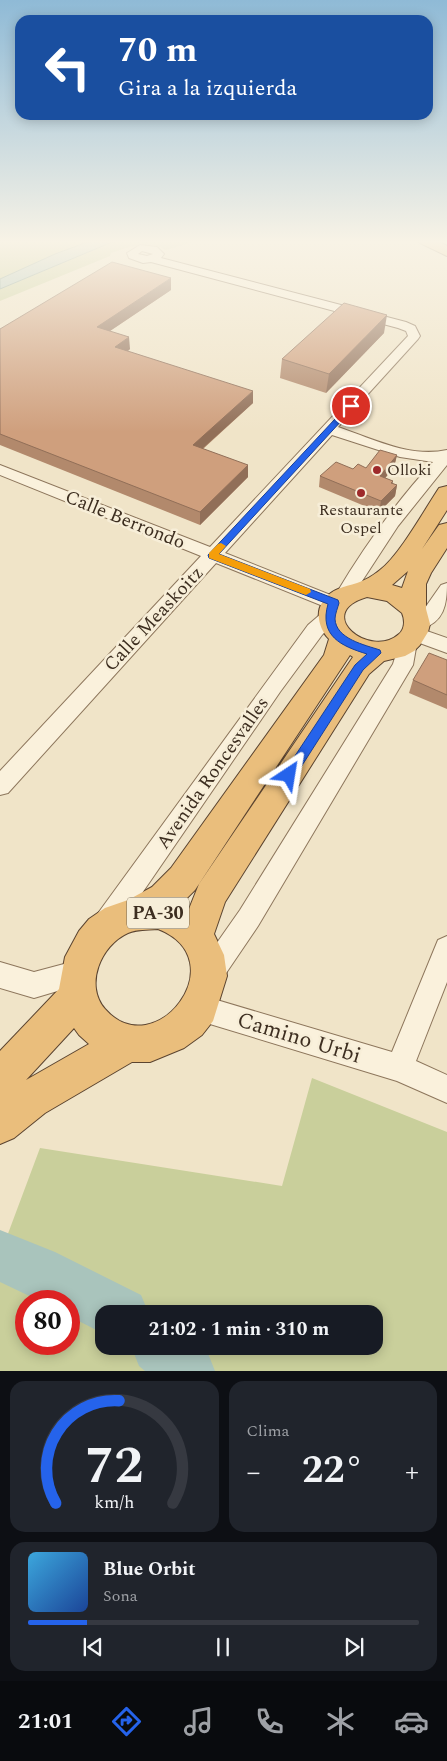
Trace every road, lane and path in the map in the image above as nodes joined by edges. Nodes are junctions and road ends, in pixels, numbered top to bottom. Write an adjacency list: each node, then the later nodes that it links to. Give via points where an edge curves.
1 (324, 304): 2 (street, Calle Measkoitz, via 402,325 414,336)
2 (329, 430): 3 (street, via 411,456 432,459); 7 (street, Calle Measkoitz)
3 (447, 455): 9 (street, Avenida Roncesvalles, via 362,566)
4 (0, 470): 7 (street, Calle Berrondo)
5 (447, 493): 9 (highway, via 402,562 390,575)
6 (447, 530): 10 (highway, via 414,584)
7 (213, 555): 9 (street, Calle Berrondo); 13 (street, Calle Measkoitz)
8 (447, 589): 10 (street, via 427,620)
9 (343, 608): 10 (highway, via 385,591 401,598); 12 (highway, via 354,646); 14 (highway, PA-30, via 336,658 183,879 164,898); 15 (street, Avenida Roncesvalles, via 315,630)
10 (414, 627): 11 (street); 12 (highway, PA-30, via 386,652); 20 (street, via 403,665)
11 (447, 646)
12 (376, 653): 16 (highway, PA-30, via 359,668 211,896)
13 (0, 786)
14 (136, 914): 15 (highway, PA-30, via 117,920); 16 (highway, PA-30, via 158,913 179,921)
15 (101, 931): 19 (highway, PA-30, via 83,957)
16 (196, 936): 20 (highway, PA-30, via 206,954)
17 (447, 949): 22 (street)
18 (0, 975): 19 (street, via 34,985)
19 (78, 984): 21 (highway, via 92,1022 108,1035); 23 (highway, PA-30, via 46,1032)
20 (204, 992): 21 (highway, via 189,1022 171,1035 150,1042); 22 (street, Camino Urbi)
21 (128, 1043): 25 (highway, via 31,1099)
22 (399, 1068): 24 (street, Camino Urbi)
23 (0, 1079)
24 (447, 1089)
25 (0, 1124)

